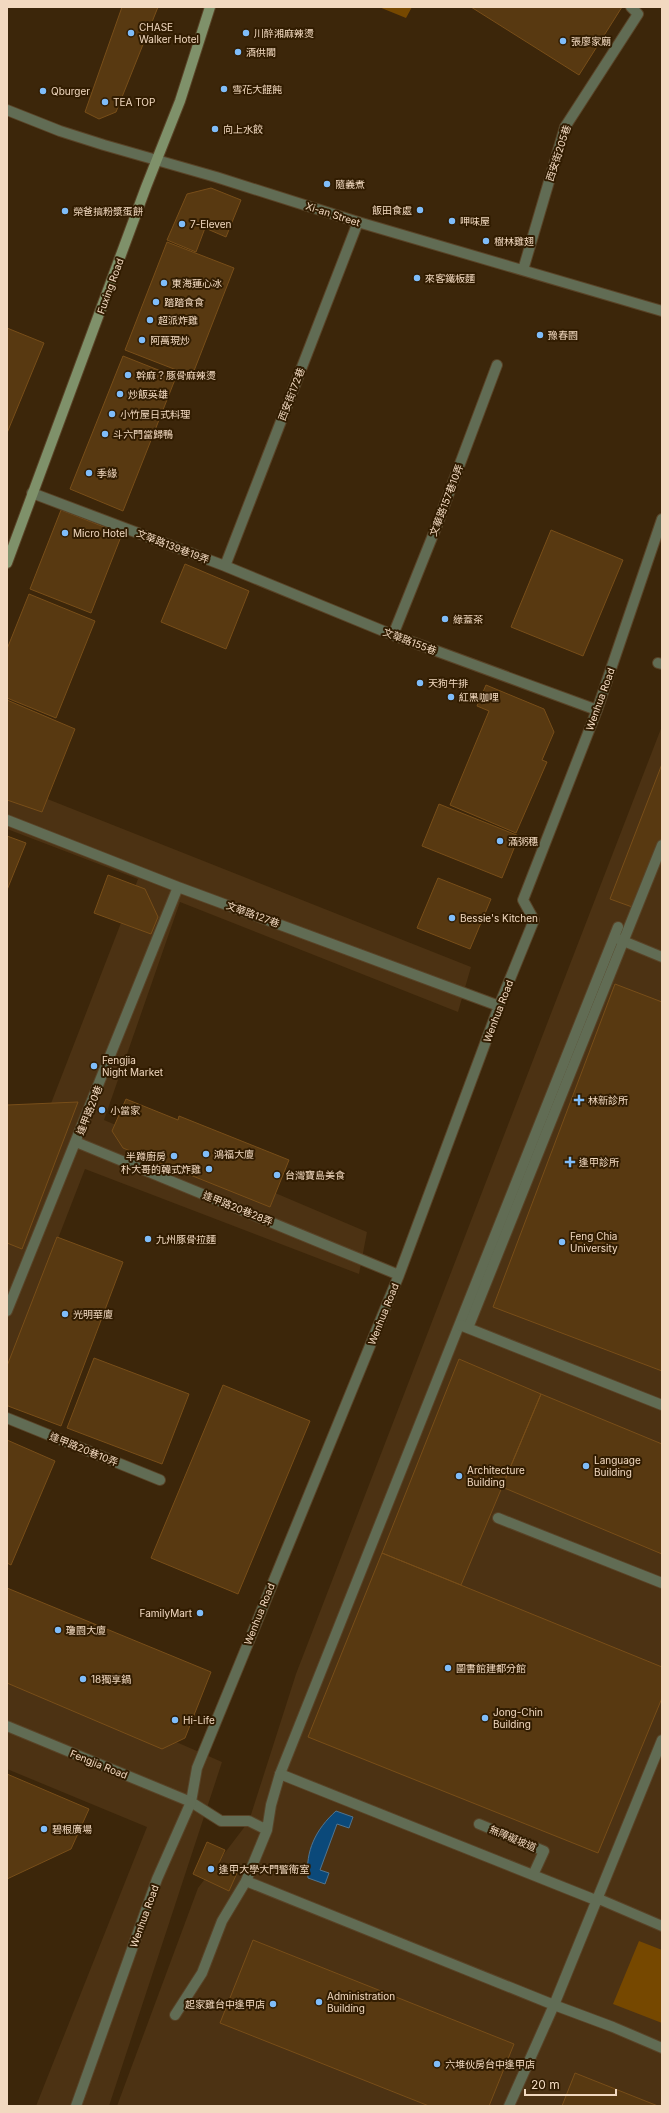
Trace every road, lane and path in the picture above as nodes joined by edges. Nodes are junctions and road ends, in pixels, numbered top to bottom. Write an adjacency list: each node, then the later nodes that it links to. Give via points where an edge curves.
1 (210, 7): 4 (street, Fuxing Road)
2 (631, 7): 6 (street, 西安街205巷, via 638,14 565,126)
3 (7, 110): 4 (street, Xi-an Street, via 60,131)
4 (158, 161): 5 (street, Xi-an Street); 9 (street, Fuxing Road)
5 (358, 222): 6 (street, Xi-an Street); 12 (street, 西安街172巷)
6 (523, 270): 7 (street, Xi-an Street)
7 (662, 311)
8 (497, 365): 13 (street, 文華路157巷10弄)
9 (32, 493): 11 (street, Fuxing Road); 12 (street, 文華路139巷19弄)
10 (662, 520): 14 (street, Wenhua Road)
11 (7, 561)
12 (225, 566): 13 (street, 文華路155巷)
13 (393, 635): 14 (street, 文華路155巷)
14 (597, 710): 21 (street, Wenhua Road, via 523,900 534,920)
15 (7, 820): 17 (street, 文華路127巷)
16 (662, 845): 19 (street)
17 (178, 887): 21 (street, 文華路127巷); 22 (street, 逢甲路20巷)
18 (618, 927): 19 (street)
19 (619, 939): 20 (street); 25 (street)
20 (662, 957)
21 (499, 1006): 23 (street, Wenhua Road)
22 (76, 1142): 23 (street, 逢甲路20巷28弄); 24 (street, 逢甲路20巷)
23 (399, 1275): 34 (street, Wenhua Road, via 204,1747)
24 (7, 1311)
25 (464, 1326): 26 (street); 33 (street)
26 (662, 1405)
27 (7, 1418): 28 (street, 逢甲路20巷10弄)
28 (160, 1480)
29 (498, 1518): 30 (street)
30 (662, 1583)
31 (7, 1726): 34 (street, Fengjia Road)
32 (662, 1740): 39 (street)
33 (280, 1774): 36 (street); 37 (street)
34 (190, 1802): 36 (street, Fengjia Road, via 221,1821 249,1821); 44 (street, Wenhua Road, via 157,1879)
35 (479, 1824): 37 (street, 無障礙坡道, via 544,1852)
36 (267, 1830): 38 (street)
37 (533, 1875): 39 (street, via 593,1899)
38 (246, 1881): 41 (street); 42 (street, via 222,1921 202,1972)
39 (599, 1899): 40 (street); 41 (street)
40 (662, 1926)
41 (554, 2006): 43 (street); 45 (street)
42 (175, 2015)
43 (662, 2048)
44 (76, 2106)
45 (509, 2106)

